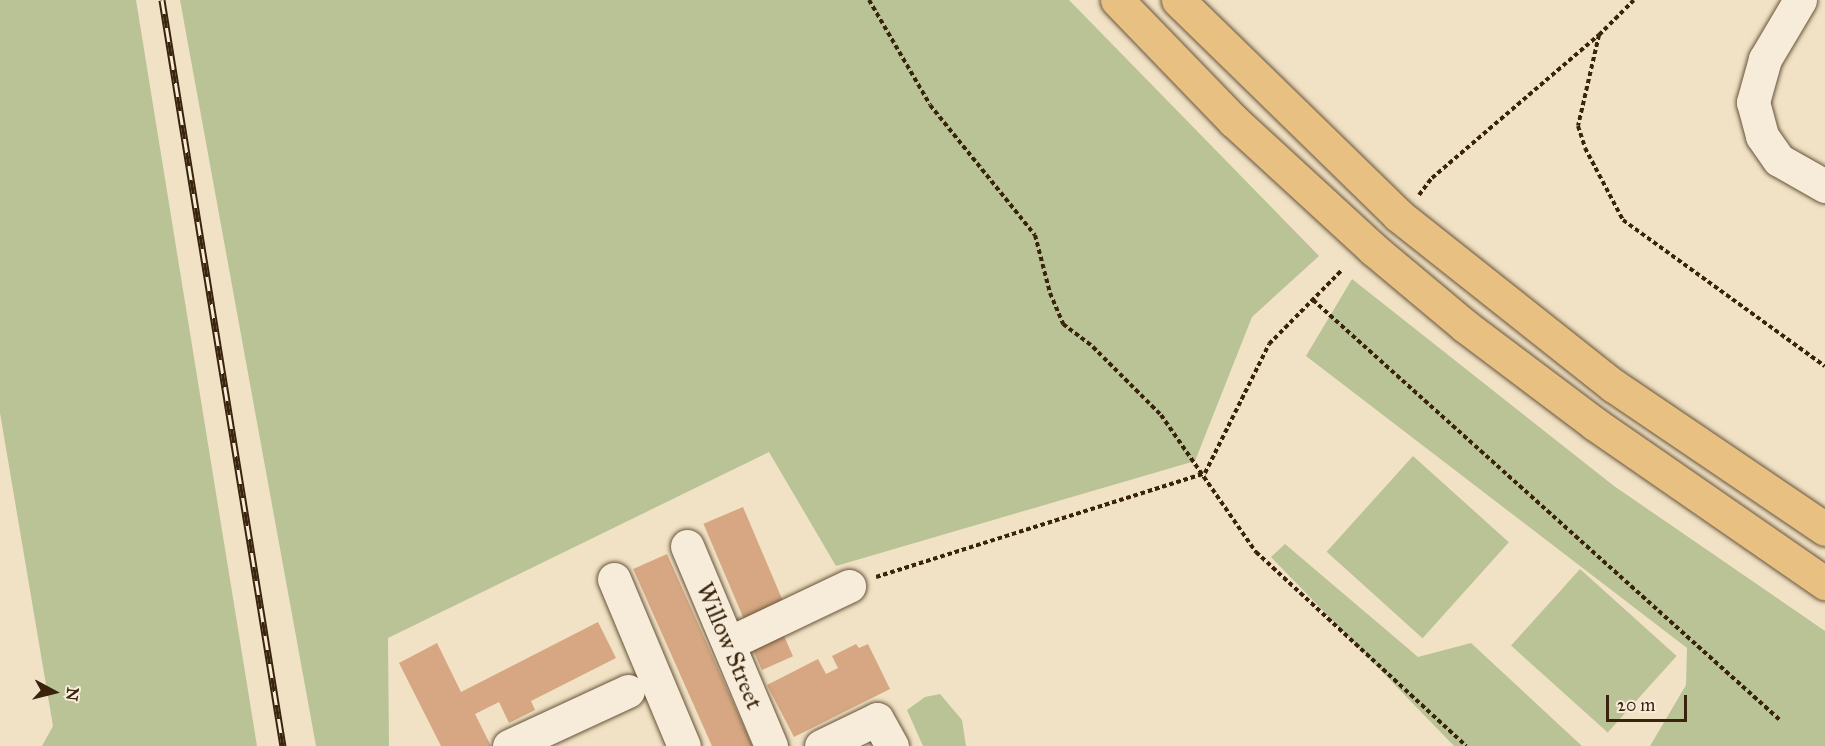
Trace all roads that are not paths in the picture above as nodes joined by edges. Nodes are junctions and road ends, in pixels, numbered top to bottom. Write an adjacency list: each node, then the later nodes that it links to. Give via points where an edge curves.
1 (1118, 0): 8 (highway, via 1234,122 1373,249 1465,326 1595,424)
2 (1178, 0): 5 (highway, via 1398,215 1614,386)
3 (1800, 0): 4 (street, via 1765,59 1754,102 1762,136 1779,160)
4 (1825, 186)
5 (1825, 529)
6 (687, 546): 10 (street, Willow Street)
7 (614, 579): 14 (street)
8 (1825, 583)
9 (849, 586): 10 (street)
10 (729, 643): 15 (street, Willow Street)
11 (628, 691): 13 (street)
12 (884, 733): 16 (street)
13 (509, 746)
14 (684, 746)
15 (771, 746)
16 (821, 746)

